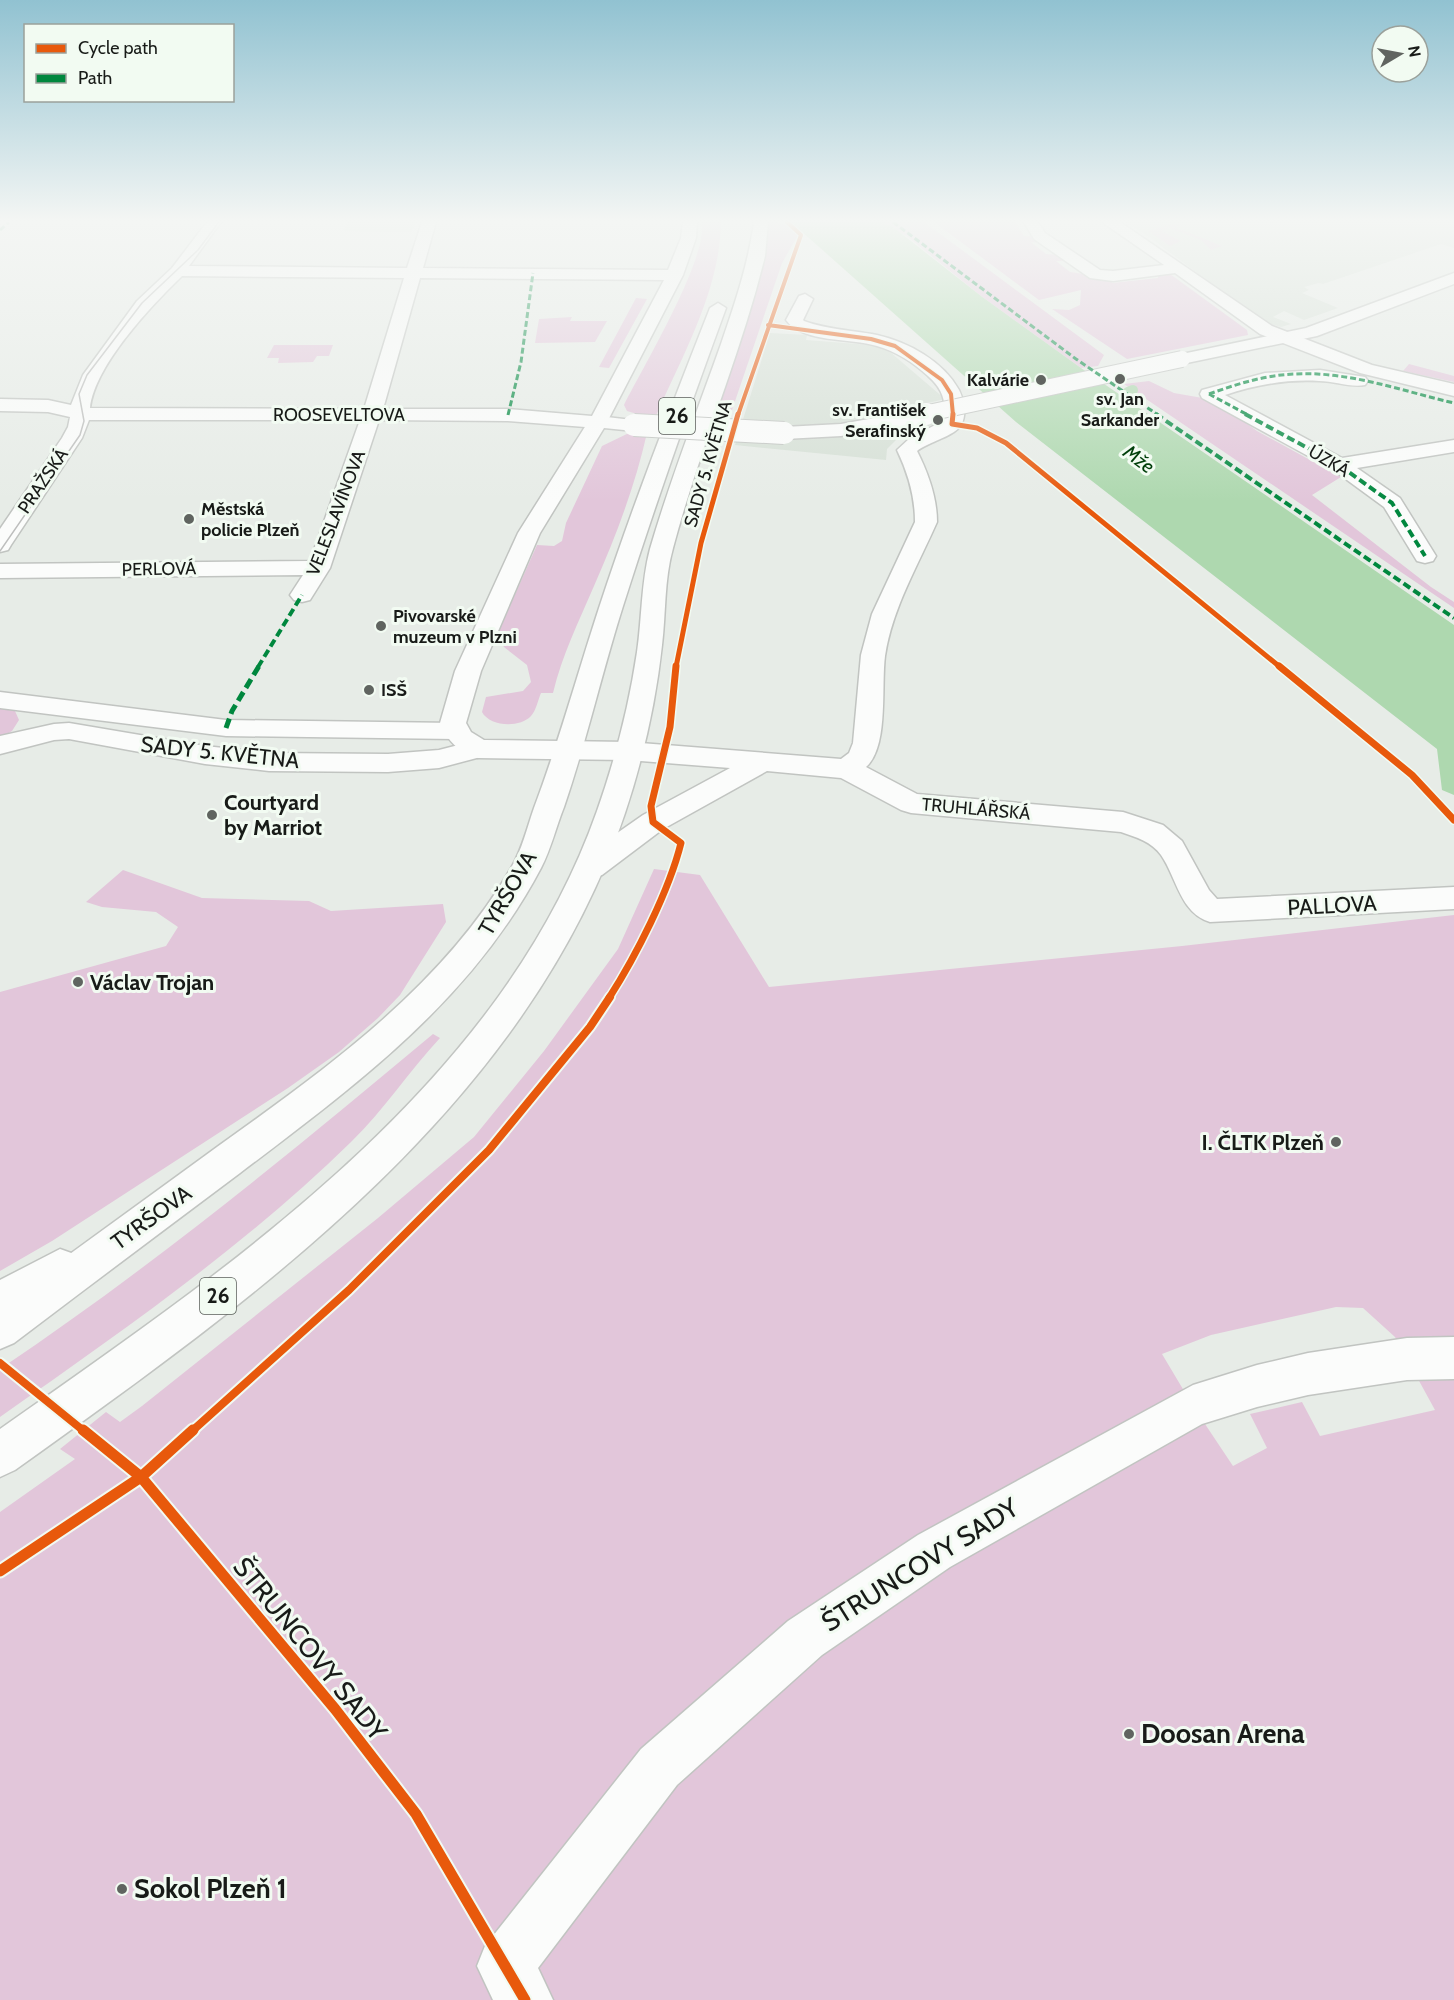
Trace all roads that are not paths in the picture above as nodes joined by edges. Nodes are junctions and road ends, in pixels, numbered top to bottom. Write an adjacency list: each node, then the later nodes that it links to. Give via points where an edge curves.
1 (135, 315): 13 (street, PRAŽSKÁ, via 89,379)
2 (401, 315): 14 (street, VELESLAVÍNOVA)
3 (653, 315): 15 (street)
4 (716, 315): 27 (street, TYRŠOVA / 26, via 611,607)
5 (739, 315): 28 (street, 26, via 661,550 648,663)
6 (796, 315): 30 (street, via 794,320 798,325 896,346 944,381 953,396 955,410 952,424 907,450 918,473 926,522 884,614 873,655 866,743 861,757)
7 (1245, 315): 9 (street)
8 (1357, 315): 9 (street, ROOSEVELTOVA)
9 (1286, 339): 10 (street, via 1366,369); 15 (street, ROOSEVELTOVA, bridge, via 841,430 749,433)
10 (1454, 390)
11 (1454, 404): 17 (street, ÚZKÁ, via 1351,379 1310,374 1273,376 1209,393)
12 (0, 405): 13 (street, ROOSEVELTOVA, via 62,407)
13 (81, 414): 14 (street, ROOSEVELTOVA); 18 (street, PRAŽSKÁ, via 72,438)
14 (371, 416): 15 (street, ROOSEVELTOVA, via 508,415); 20 (street, VELESLAVÍNOVA)
15 (598, 422): 24 (street, via 529,533 468,671 454,715)
16 (1454, 446): 17 (street)
17 (1339, 465): 19 (street, ÚZKÁ, via 1392,503)
18 (0, 545)
19 (1425, 556)
20 (319, 567): 21 (street, PERLOVÁ); 22 (street, VELESLAVÍNOVA)
21 (0, 571)
22 (302, 595)
23 (0, 700): 24 (street, SADY 5. KVĚTNA, via 226,728)
24 (455, 731): 26 (street)
25 (0, 745): 26 (street, SADY 5. KVĚTNA, via 69,731 268,762 388,763 439,759)
26 (478, 749): 27 (street, SADY 5. KVĚTNA)
27 (570, 750): 28 (street, SADY 5. KVĚTNA); 34 (street, TYRŠOVA / 26, via 528,865 471,953 368,1053)
28 (628, 752): 29 (street, SADY 5. KVĚTNA); 31 (street, 26)
29 (765, 761): 30 (street, SADY 5. KVĚTNA); 31 (street, via 653,822)
30 (848, 769): 33 (street, TRUHLÁŘSKÁ, via 911,803 1123,822 1153,832 1172,848 1197,897)
31 (591, 867): 38 (street, 26, via 570,911 509,1009 420,1118 329,1203 208,1304)
32 (1454, 898): 33 (street, PALLOVA)
33 (1210, 911)
34 (168, 1204): 35 (street); 36 (street, TYRŠOVA / 26)
35 (0, 1302)
36 (0, 1329)
37 (1454, 1358): 39 (street, ŠTRUNCOVY SADY, via 1407,1359 1308,1374 1193,1406 934,1551 817,1629 659,1767 505,1966)
38 (0, 1455)
39 (525, 2000)

